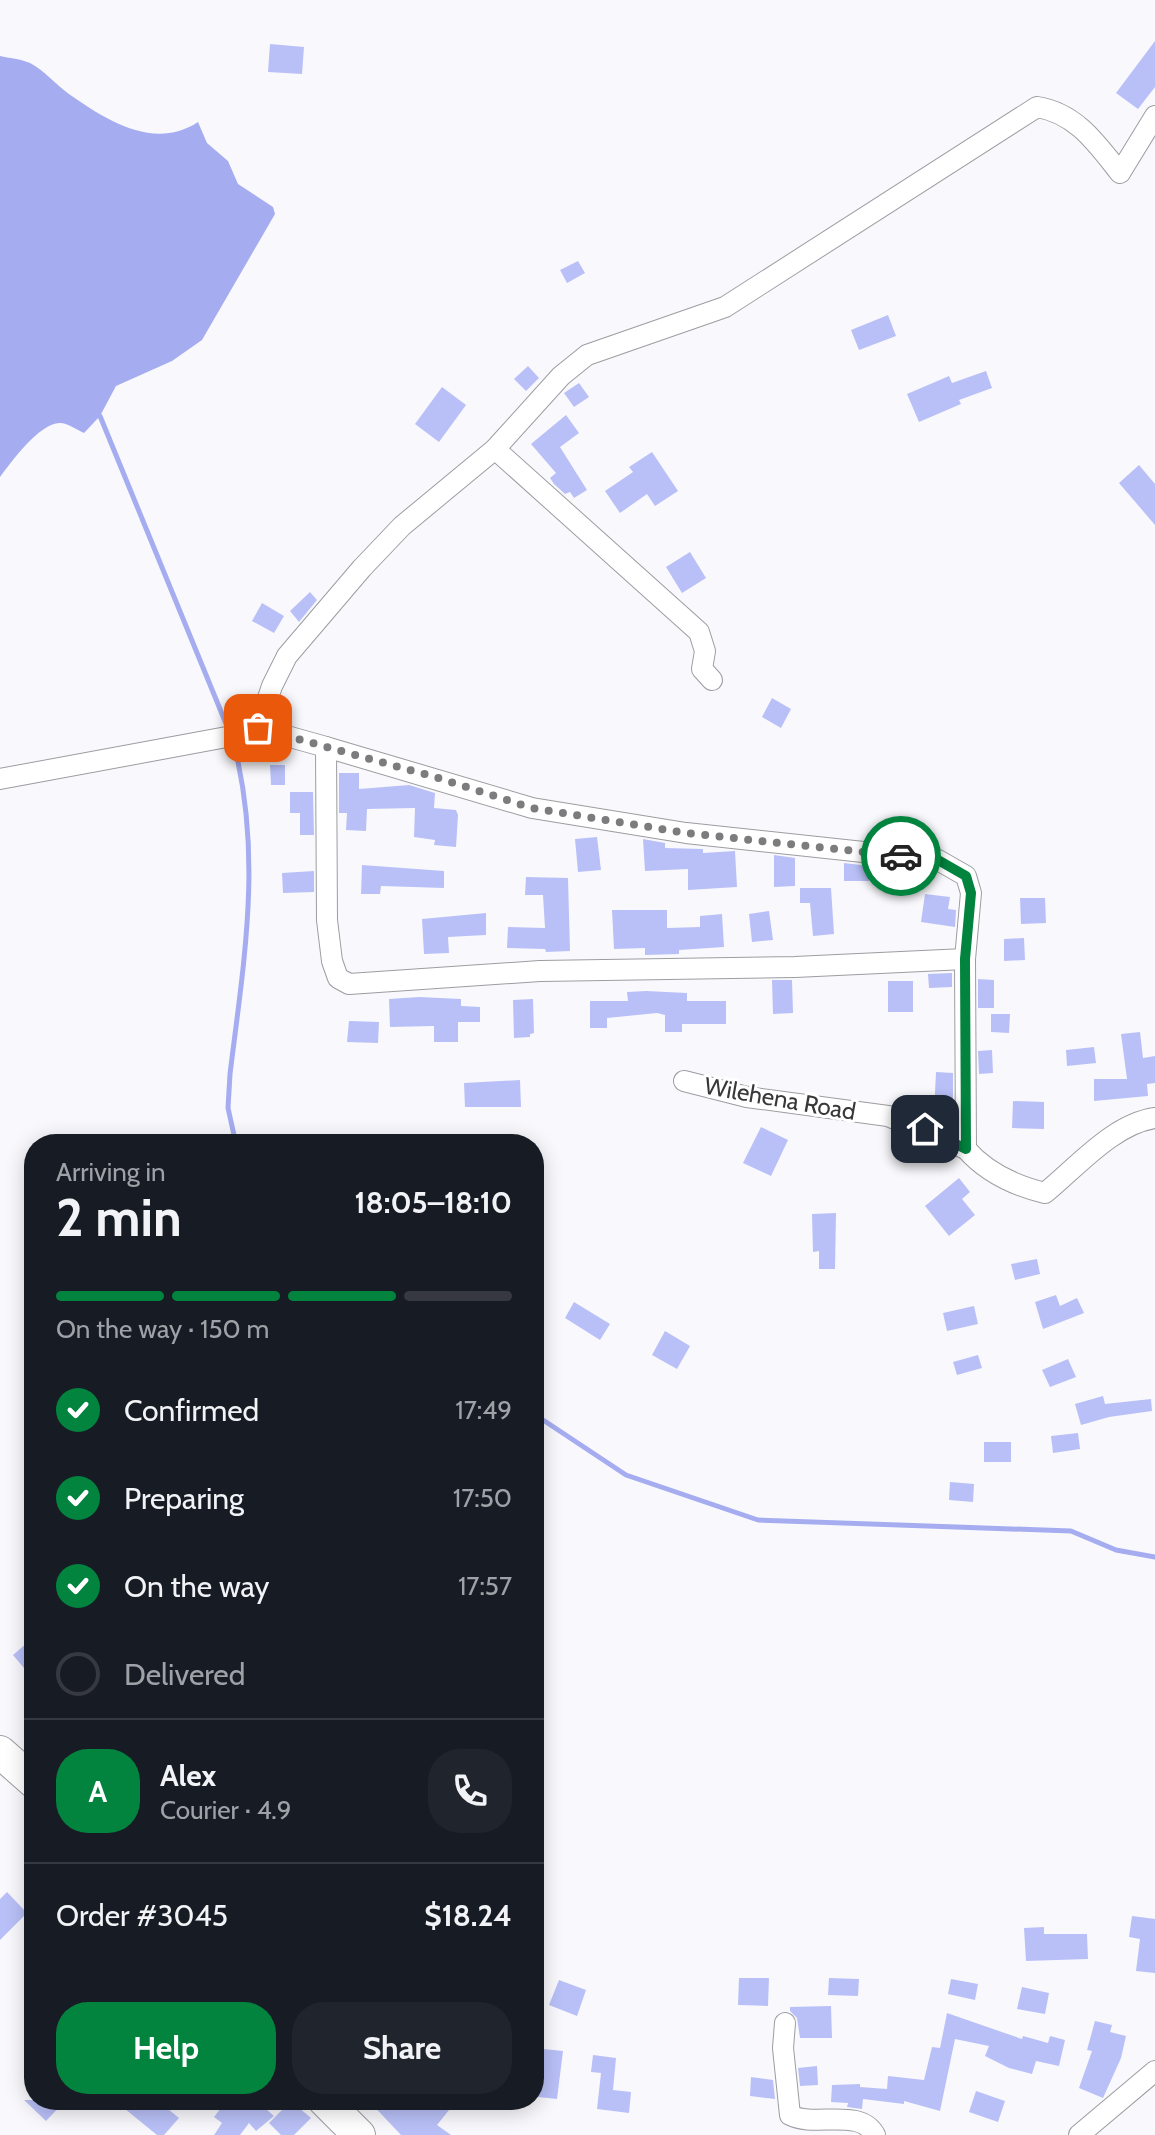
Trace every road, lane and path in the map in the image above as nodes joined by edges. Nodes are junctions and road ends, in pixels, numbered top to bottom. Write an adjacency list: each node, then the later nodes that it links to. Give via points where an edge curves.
1 (1155, 116): 2 (street, via 1120,173 1087,132 1057,110 1037,107 725,307 587,355)
2 (495, 449): 3 (street, via 699,632 705,651 702,669); 4 (street, via 402,526 287,656)
3 (712, 680)
4 (258, 728): 5 (street); 6 (street)
5 (326, 747): 7 (street, via 532,808 686,833 938,860 966,876 971,893); 7 (street, via 327,920 332,961 338,978 349,984 540,971)
6 (0, 779)
7 (965, 959): 10 (street)
8 (684, 1081): 10 (street, Wilehena Road, via 747,1097 888,1116)
9 (1155, 1118): 10 (street, Wilehena Road, via 1136,1121 1114,1136 1045,1193 1020,1187)
10 (966, 1149)
11 (0, 1752): 12 (main road)
12 (24, 1773)
13 (785, 2023): 17 (street, via 790,2115 858,2120)
14 (1155, 2071): 18 (street)
15 (334, 2110): 16 (main road)
16 (359, 2135)
17 (875, 2135)
18 (1079, 2135)

